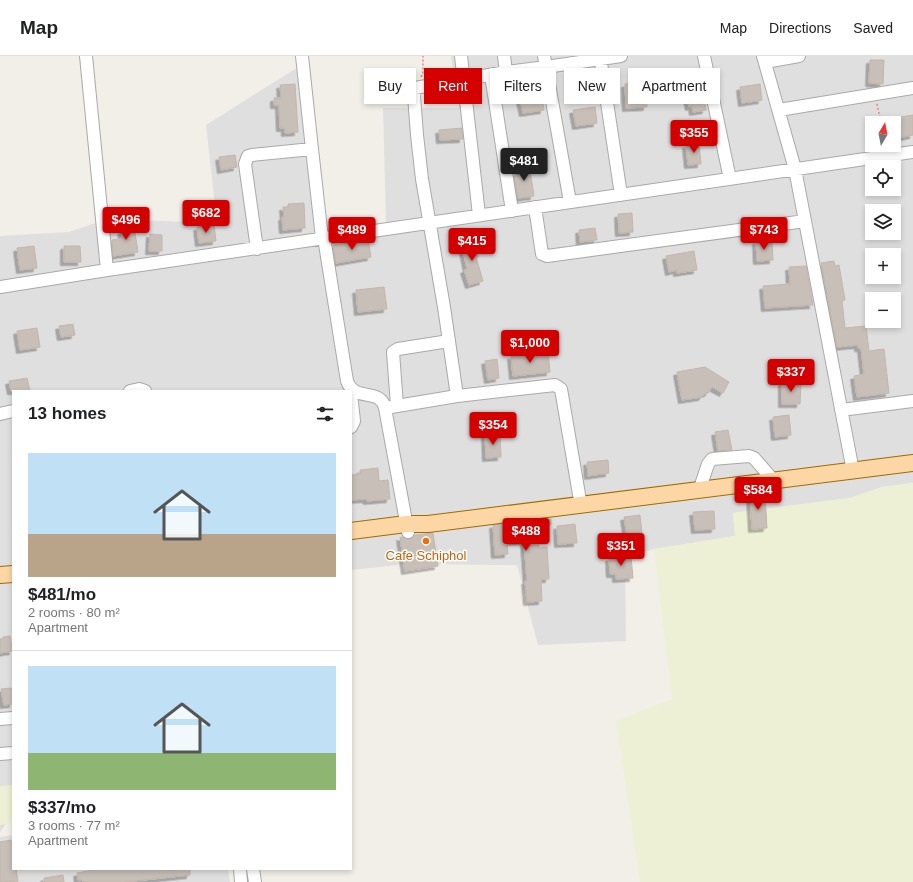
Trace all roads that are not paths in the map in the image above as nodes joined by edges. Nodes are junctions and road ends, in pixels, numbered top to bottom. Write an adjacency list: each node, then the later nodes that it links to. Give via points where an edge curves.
1 (86, 56): 32 (street)
2 (302, 56): 19 (street)
3 (461, 56): 11 (street)
4 (504, 56): 12 (street)
5 (620, 56): 8 (street)
6 (704, 56): 22 (street)
7 (799, 56): 9 (street)
8 (601, 58): 10 (street); 23 (street)
9 (764, 59): 18 (street)
10 (545, 62): 13 (street); 24 (street)
11 (463, 68)
12 (506, 68)
13 (522, 68)
14 (424, 86): 29 (street, via 415,88 414,96 422,179)
15 (913, 88): 18 (street)
16 (467, 104): 27 (street)
17 (495, 104): 26 (street)
18 (779, 110): 21 (street)
19 (312, 149): 30 (street); 31 (street, via 252,155 246,158)
20 (913, 152): 21 (street)
21 (795, 169): 22 (street); 28 (street)
22 (730, 178): 23 (street)
23 (621, 194): 24 (street)
24 (570, 202): 25 (street)
25 (535, 207): 26 (street); 28 (street, via 542,254 547,256)
26 (512, 211): 27 (street)
27 (479, 216): 29 (street)
28 (805, 221): 41 (street)
29 (430, 222): 30 (street); 34 (street)
30 (323, 238): 31 (street); 35 (street)
31 (257, 249): 32 (street)
32 (107, 270): 33 (street)
33 (0, 287)
34 (449, 341): 37 (street); 40 (street, via 393,352)
35 (351, 390)
36 (352, 391): 40 (street, via 377,398)
37 (457, 396): 40 (street); 49 (street, via 556,385 560,387)
38 (352, 401): 44 (street)
39 (913, 401): 41 (street)
40 (391, 407): 50 (street)
41 (841, 410): 46 (street)
42 (12, 412): 43 (street)
43 (0, 414)
44 (352, 425)
45 (913, 463): 46 (main road)
46 (853, 471): 47 (main road)
47 (774, 481): 48 (main road); 48 (street, via 754,458 749,456 712,459)
48 (700, 491): 49 (main road)
49 (581, 506): 50 (main road)
50 (407, 528): 51 (main road); 52 (main road)
51 (352, 531)
52 (352, 541)
53 (12, 574): 54 (main road)
54 (0, 575)
55 (12, 582): 56 (main road)
56 (0, 583)
57 (12, 718): 58 (street)
58 (0, 719)
59 (12, 753): 60 (street)
60 (0, 754)
61 (240, 870): 63 (street)
62 (253, 870): 64 (street)
63 (241, 882)
64 (255, 882)

